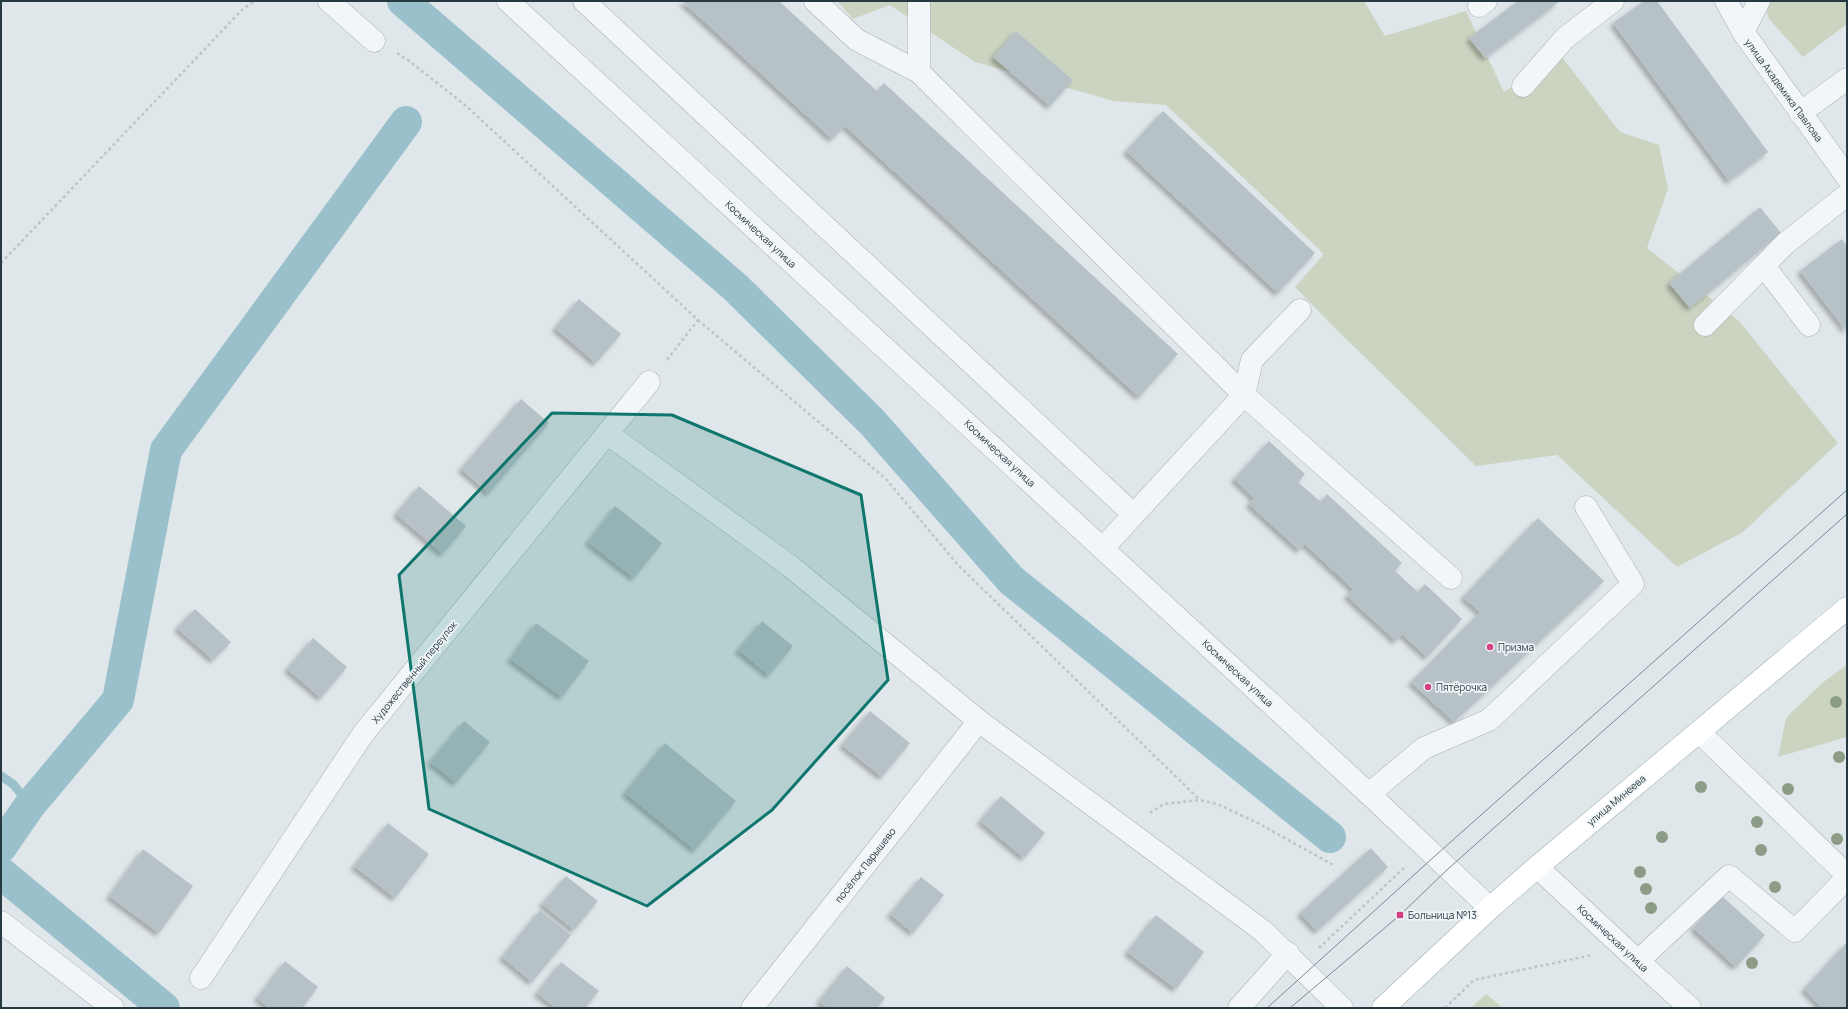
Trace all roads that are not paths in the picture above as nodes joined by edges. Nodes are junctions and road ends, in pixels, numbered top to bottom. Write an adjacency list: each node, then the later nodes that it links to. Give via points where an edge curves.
1 (329, 1): 10 (street)
2 (508, 1): 26 (street, Космическая улица)
3 (584, 1): 25 (street)
4 (815, 1): 11 (street, via 857,40)
5 (918, 1): 11 (street)
6 (1613, 1): 13 (street, via 1565,38)
7 (1726, 1): 9 (street, улица Академика Павлова)
8 (1759, 1): 9 (street)
9 (1743, 32): 14 (street, улица Академика Павлова)
10 (374, 41)
11 (919, 72): 22 (street)
12 (1847, 79): 14 (street)
13 (1523, 86)
14 (1800, 113): 15 (street, улица Академика Павлова)
15 (1847, 177)
16 (1847, 195): 17 (street, via 1786,243)
17 (1764, 266): 19 (street); 20 (street)
18 (1300, 310): 22 (street, via 1252,360)
19 (1705, 325)
20 (1808, 325)
21 (649, 382): 23 (street, Художественный переулок)
22 (1244, 395): 25 (street); 27 (street)
23 (608, 434): 29 (street, via 790,566); 39 (street, Художественный переулок, via 363,734)
24 (1586, 507): 31 (street, via 1634,584 1489,720 1424,748)
25 (1133, 514): 26 (street)
26 (1103, 548): 31 (street, Космическая улица)
27 (1451, 578)
28 (1847, 608): 30 (main road, улица Минеева)
29 (979, 721): 38 (street, via 1263,931); 42 (street, посёлок Парышево)
30 (1699, 732): 32 (main road, улица Минеева); 33 (street)
31 (1369, 794): 35 (street, Космическая улица)
32 (1537, 867): 35 (main road, улица Минеева); 37 (street, Космическая улица)
33 (1847, 875)
34 (1847, 878): 37 (street, via 1795,931 1729,876)
35 (1490, 908): 40 (main road, улица Минеева)
36 (1, 922): 41 (street)
37 (1631, 955): 45 (street, Космическая улица)
38 (1294, 960): 43 (street); 44 (street)
39 (201, 978)
40 (1388, 1004)
41 (113, 1008)
42 (752, 1008)
43 (1239, 1008)
44 (1342, 1008)
45 (1690, 1008)

